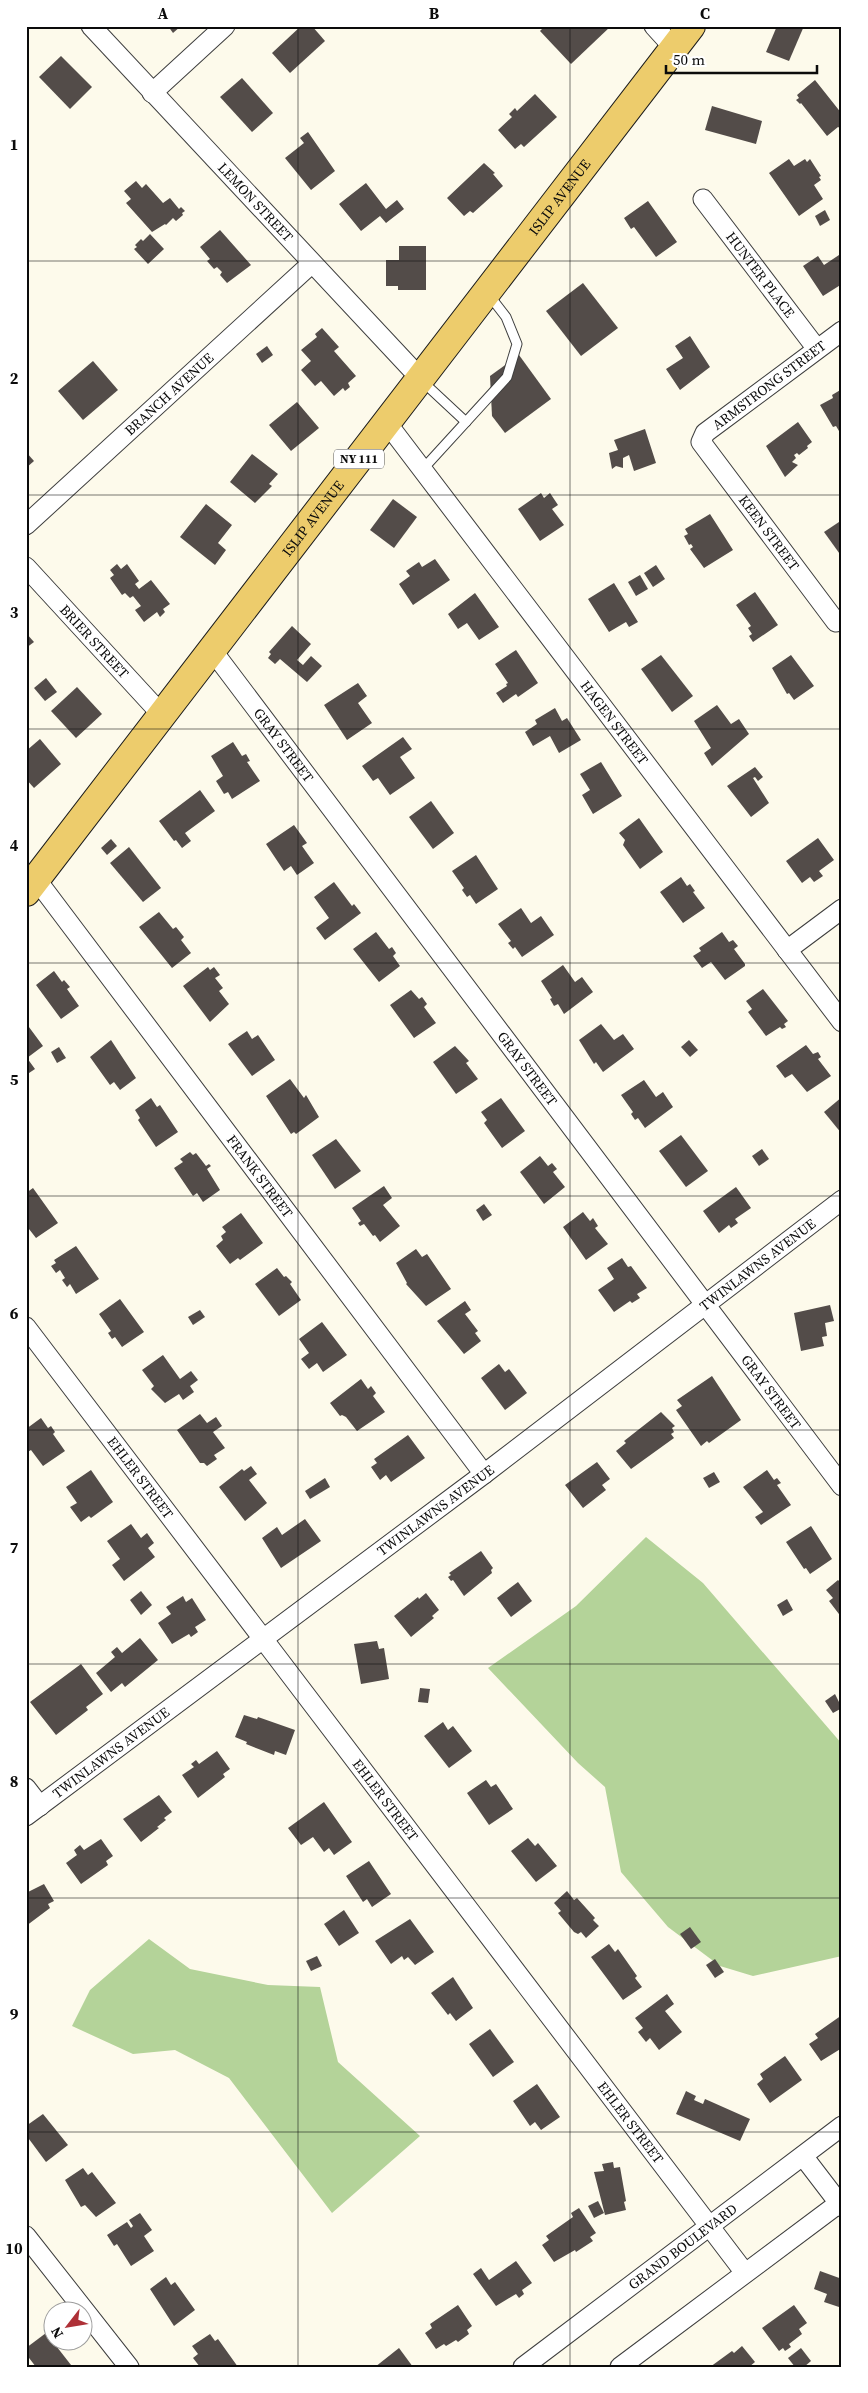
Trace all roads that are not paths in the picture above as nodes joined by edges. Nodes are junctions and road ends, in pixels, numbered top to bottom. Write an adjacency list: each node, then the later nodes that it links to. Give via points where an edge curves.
1 (91, 26): 6 (street, LEMON STREET)
2 (225, 26): 6 (street)
3 (654, 26): 5 (street)
4 (691, 26): 5 (main road, ISLIP AVENUE / NY 111)
5 (674, 48): 9 (main road, ISLIP AVENUE / NY 111)
6 (152, 93): 8 (street, LEMON STREET)
7 (704, 199): 11 (street, HUNTER PLACE)
8 (311, 264): 12 (street, LEMON STREET); 17 (street, BRANCH AVENUE)
9 (486, 292): 12 (main road, ISLIP AVENUE / NY 111); 13 (lane, via 506,317 517,344 507,377)
10 (842, 330): 11 (street, ARMSTRONG STREET)
11 (817, 349): 15 (street, ARMSTRONG STREET, via 705,433)
12 (420, 378): 13 (lane); 14 (main road, ISLIP AVENUE / NY 111)
13 (466, 422): 16 (lane)
14 (387, 423): 16 (street, HAGEN STREET); 20 (main road, ISLIP AVENUE / NY 111)
15 (701, 442): 19 (street, KEEN STREET)
16 (422, 470): 24 (street, HAGEN STREET)
17 (26, 524)
18 (26, 567): 21 (street, BRIER STREET)
19 (839, 620)
20 (212, 650): 21 (main road, ISLIP AVENUE / NY 111); 27 (street, GRAY STREET)
21 (162, 716): 22 (main road, ISLIP AVENUE / NY 111)
22 (31, 886): 29 (street, FRANK STREET)
23 (842, 909): 24 (street)
24 (787, 950): 25 (street, HAGEN STREET)
25 (842, 1022)
26 (842, 1200): 27 (street, TWINLAWNS AVENUE)
27 (704, 1305): 29 (street, TWINLAWNS AVENUE); 30 (street, GRAY STREET)
28 (26, 1327): 31 (street, EHLER STREET)
29 (484, 1474): 31 (street, TWINLAWNS AVENUE)
30 (842, 1486)
31 (262, 1640): 33 (street, TWINLAWNS AVENUE); 37 (street, EHLER STREET)
32 (26, 1788): 33 (street)
33 (33, 1811)
34 (842, 2126): 35 (street, GRAND BOULEVARD)
35 (803, 2156): 36 (street); 37 (street, GRAND BOULEVARD)
36 (841, 2204): 39 (street)
37 (709, 2226): 39 (street, EHLER STREET); 41 (street, GRAND BOULEVARD)
38 (26, 2236): 40 (street)
39 (745, 2273): 42 (street)
40 (129, 2367)
41 (523, 2367)
42 (620, 2367)

